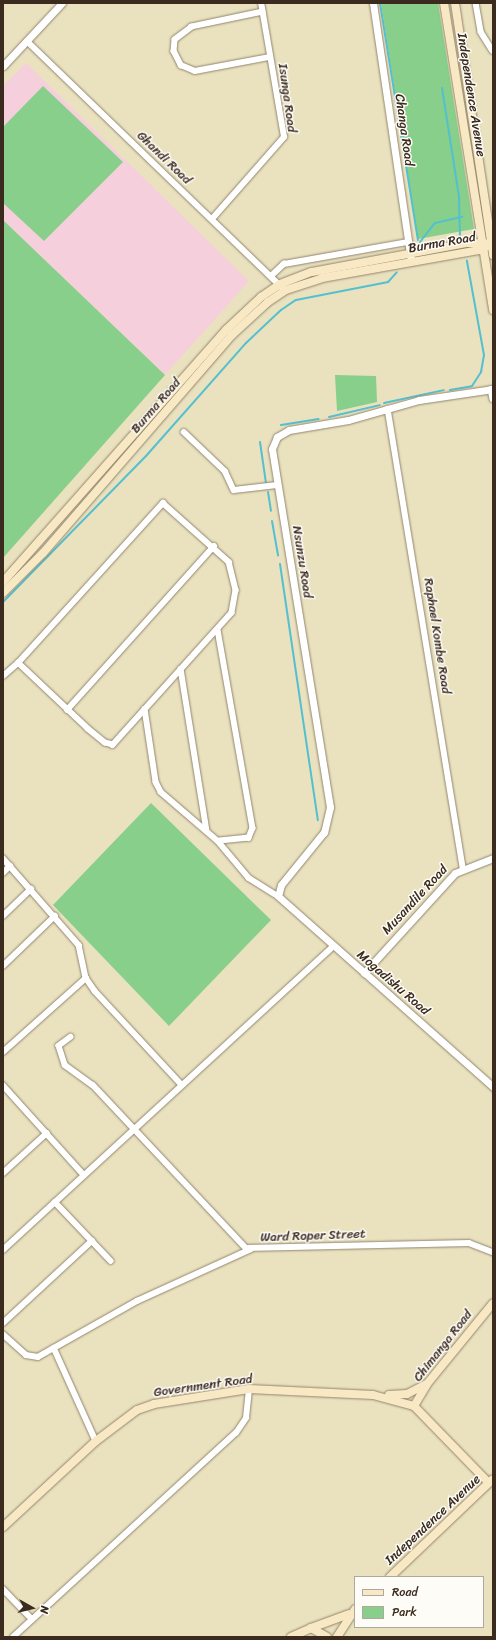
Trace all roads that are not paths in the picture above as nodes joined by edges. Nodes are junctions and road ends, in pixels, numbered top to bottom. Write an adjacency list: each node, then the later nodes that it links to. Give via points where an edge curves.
1 (261, 3): 7 (street, Isunga Road)
2 (373, 3): 13 (street, Changa Road)
3 (444, 3): 15 (main road, Independence Avenue)
4 (455, 3): 14 (main road, Independence Avenue)
5 (476, 3): 9 (street, via 481,32)
6 (60, 4): 8 (street)
7 (263, 12): 10 (street, Isunga Road); 10 (street, via 192,27 175,40 174,51 181,65 195,71)
8 (27, 41): 11 (street); 12 (street, Ghandi Road)
9 (493, 51)
10 (270, 57): 12 (street, Isunga Road, via 283,139)
11 (3, 66)
12 (212, 219): 18 (street, Ghandi Road)
13 (408, 242): 17 (street, Changa Road); 18 (street, via 284,264)
14 (492, 243): 15 (main road, Burma Road); 16 (main road, Independence Avenue)
15 (483, 245): 17 (main road, Burma Road); 21 (main road, Independence Avenue)
16 (493, 255)
17 (411, 258): 19 (main road, Burma Road, via 312,272); 20 (main road, Burma Road, via 322,278)
18 (271, 276): 19 (street, Ghandi Road)
19 (280, 284): 20 (street, Ghandi Road); 28 (main road, Burma Road, via 226,330)
20 (286, 290): 29 (main road, Burma Road, via 258,310 232,335 43,553)
21 (493, 310)
22 (492, 389): 23 (street); 24 (street, Nsunzu Road)
23 (493, 399)
24 (388, 409): 26 (street, Nsunzu Road, via 280,433 272,449); 41 (street, Raphael Kombe Road)
25 (184, 432): 26 (street, via 225,471 234,490)
26 (277, 485): 44 (street, Nsunzu Road, via 330,807 324,832 281,885)
27 (214, 546): 30 (street, via 229,562 236,600 232,613); 31 (street, via 161,504); 35 (street)
28 (3, 582)
29 (3, 593)
30 (218, 630): 32 (street); 37 (street, via 252,828 249,838)
31 (18, 663): 33 (street); 35 (street)
32 (181, 669): 34 (street); 36 (street)
33 (3, 676)
34 (145, 709): 35 (street, via 111,745); 36 (street, via 158,787)
35 (67, 710)
36 (207, 831): 37 (street)
37 (218, 841): 44 (street, via 240,870)
38 (3, 858): 40 (street)
39 (493, 858): 41 (street, Musandile Road)
40 (10, 866): 42 (street); 43 (street)
41 (463, 867): 49 (street, Musandile Road)
42 (3, 873)
43 (31, 889): 45 (street); 46 (street)
44 (278, 896): 47 (street, Mogadishu Road)
45 (3, 916)
46 (55, 916): 48 (street); 50 (street, via 79,945)
47 (332, 947): 49 (street, Mogadishu Road); 54 (street)
48 (3, 966)
49 (364, 973): 55 (street, Mogadishu Road)
50 (86, 978): 52 (street); 54 (street)
51 (71, 1037): 56 (street, Ward Roper Street, via 59,1046 65,1065 93,1085)
52 (3, 1052)
53 (3, 1085): 57 (street)
54 (182, 1085): 56 (street)
55 (493, 1087)
56 (136, 1131): 59 (street); 62 (street, Ward Roper Street, via 240,1244)
57 (47, 1133): 58 (street); 59 (street)
58 (3, 1173)
59 (84, 1175): 60 (street)
60 (55, 1202): 61 (street); 63 (street)
61 (92, 1242): 65 (street); 67 (street)
62 (251, 1249): 64 (street, Ward Roper Street, via 469,1243); 69 (street, via 137,1301)
63 (3, 1250)
64 (493, 1252)
65 (111, 1261)
66 (493, 1304): 70 (main road, Chimanga Road)
67 (3, 1323)
68 (3, 1334): 69 (street, via 30,1357)
69 (54, 1348): 74 (street)
70 (427, 1384): 72 (main road, via 407,1394); 73 (main road, Chimanga Road)
71 (249, 1389): 72 (main road, Government Road); 74 (main road, Government Road, via 154,1404 137,1410); 80 (street, via 247,1415 236,1433)
72 (384, 1396): 73 (main road, Government Road)
73 (414, 1406): 75 (main road, Government Road)
74 (96, 1441): 76 (main road, Government Road)
75 (491, 1481): 77 (main road, Independence Avenue)
76 (3, 1527)
77 (391, 1576)
78 (3, 1589): 80 (street)
79 (352, 1612): 81 (main road); 85 (main road)
80 (32, 1620): 82 (street)
81 (311, 1628): 83 (main road); 84 (main road)
82 (13, 1637)
83 (290, 1637)
84 (327, 1637)
85 (337, 1637)

